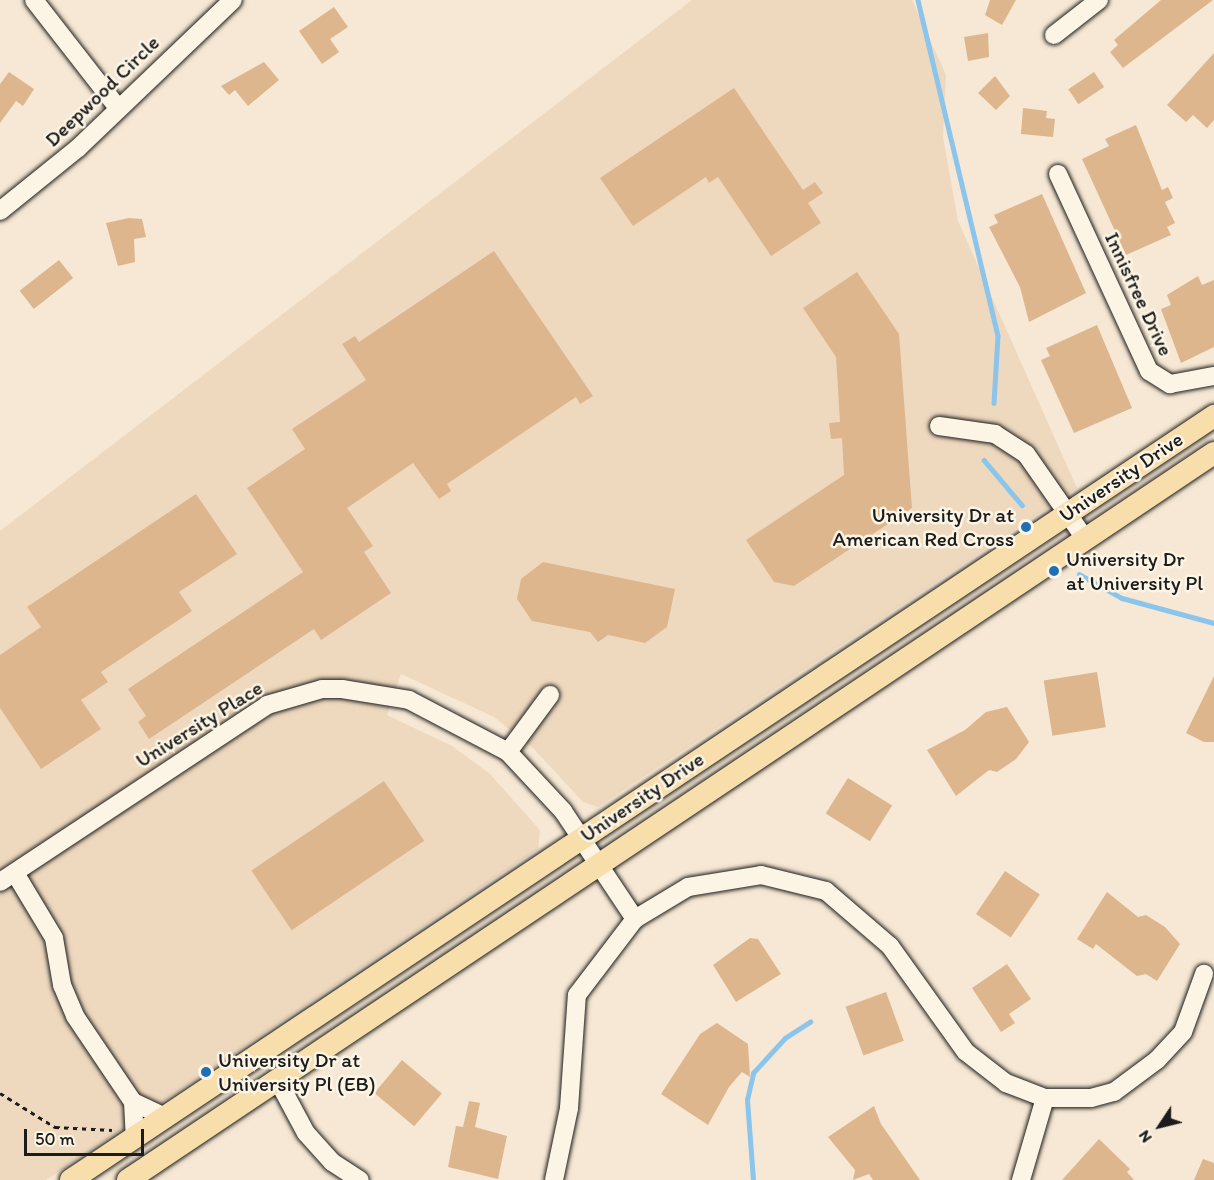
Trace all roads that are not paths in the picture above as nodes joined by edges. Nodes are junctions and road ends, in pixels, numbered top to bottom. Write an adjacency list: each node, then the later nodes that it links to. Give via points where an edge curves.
1 (34, 0): 5 (street)
2 (233, 0): 5 (street, Deepwood Circle)
3 (1099, 0): 4 (street)
4 (1054, 35)
5 (118, 108): 7 (street, Deepwood Circle)
6 (1058, 174): 8 (street, Innisfree Drive, via 1149,371 1170,384)
7 (0, 211)
8 (1214, 376)
9 (1214, 416): 12 (main road, University Drive)
10 (939, 426): 12 (street, via 979,430 1008,440 1026,454)
11 (1214, 453): 13 (main road, University Drive)
12 (1067, 512): 13 (street); 16 (main road, University Drive)
13 (1084, 537): 17 (main road, University Drive)
14 (550, 695): 15 (street)
15 (508, 752): 16 (street, University Place); 18 (street, University Place, via 446,714 396,695 322,689 290,696 205,742)
16 (581, 837): 17 (street, University Place); 24 (main road, University Drive)
17 (598, 864): 19 (street, University Place); 21 (main road, University Drive)
18 (7, 878): 23 (street, via 54,938 62,985 75,1016)
19 (635, 919): 22 (street, via 688,887 734,876 775,875 826,891 890,946 966,1052 1006,1083); 29 (street, via 577,995 569,1108)
20 (1204, 974): 22 (street, via 1183,1032 1157,1060 1114,1092 1091,1098)
21 (277, 1079): 27 (main road, University Drive); 28 (street, via 306,1133 332,1162)
22 (1045, 1098): 30 (street)
23 (133, 1102): 24 (street); 25 (street)
24 (165, 1118): 25 (main road, University Drive)
25 (127, 1136): 26 (main road, University Drive)
26 (71, 1180)
27 (128, 1180)
28 (360, 1180)
29 (554, 1180)
30 (1021, 1180)

